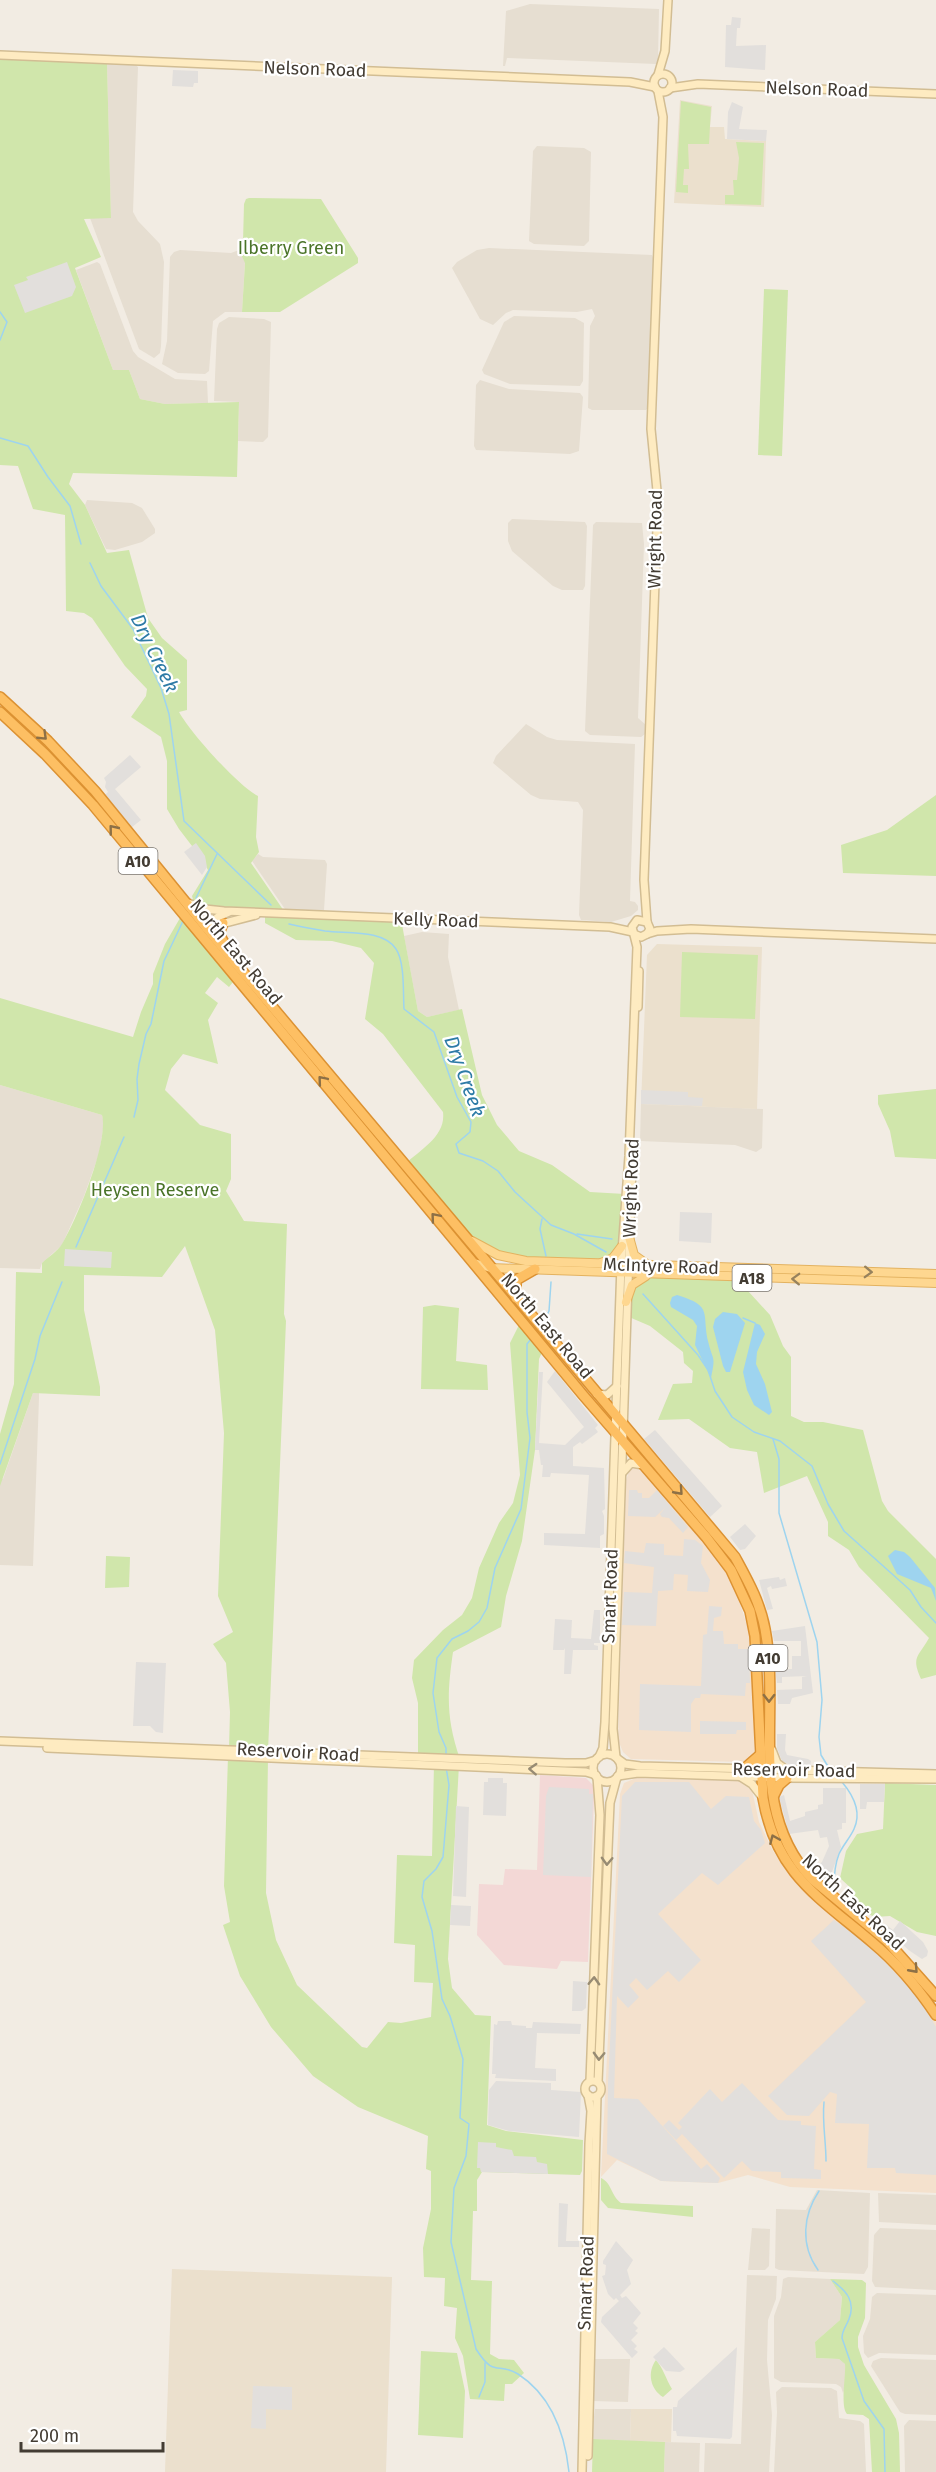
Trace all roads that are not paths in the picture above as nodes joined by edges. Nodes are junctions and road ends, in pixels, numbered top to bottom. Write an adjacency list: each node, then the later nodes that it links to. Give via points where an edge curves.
1 (668, 0): 2 (main road)
2 (665, 51): 4 (main road); 5 (main road)
3 (0, 55): 6 (main road, Nelson Road)
4 (657, 76): 5 (main road); 6 (main road, Nelson Road); 8 (main road)
5 (670, 77): 7 (main road, Nelson Road); 9 (main road)
6 (630, 82): 8 (main road, Nelson Road)
7 (698, 84): 9 (main road, Nelson Road); 10 (main road, Nelson Road)
8 (657, 89): 9 (main road); 11 (main road, Wright Road)
9 (669, 89): 11 (main road, Wright Road)
10 (936, 94)
11 (663, 117): 17 (main road, Wright Road, via 651,429 658,515)
12 (0, 697): 15 (highway, North East Road / A10, one-way to 15)
13 (0, 712): 14 (highway, North East Road / A10)
14 (73, 783): 15 (highway); 16 (highway, North East Road / A10)
15 (88, 783): 16 (highway); 18 (highway, North East Road / A10)
16 (87, 798): 23 (highway, North East Road / A10, one-way to 16)
17 (644, 889): 21 (main road, Wright Road); 22 (main road, Wright Road)
18 (183, 900): 19 (main road, Kelly Road, via 205,909); 26 (highway, North East Road / A10)
19 (234, 911): 20 (main road, Kelly Road); 26 (main road, via 218,917)
20 (262, 913): 24 (main road, Kelly Road); 25 (main road, Kelly Road)
21 (636, 921): 22 (main road); 25 (main road, Kelly Road); 28 (main road)
22 (648, 922): 27 (main road); 29 (main road)
23 (190, 923): 26 (highway); 31 (highway, North East Road / A10)
24 (223, 923): 26 (main road, Kelly Road); 32 (highway, via 219,934)
25 (610, 927): 28 (main road, Kelly Road)
26 (206, 928): 31 (highway); 32 (highway, North East Road / A10)
27 (677, 930): 29 (main road); 30 (main road)
28 (633, 933): 29 (main road, via 639,937); 41 (main road, Wright Road, via 637,947)
29 (646, 935): 40 (main road, Wright Road, via 639,972)
30 (936, 939)
31 (209, 947): 33 (highway, North East Road / A10)
32 (227, 953): 34 (highway, North East Road / A10)
33 (280, 1030): 34 (highway); 35 (highway, North East Road / A10)
34 (294, 1031): 35 (highway); 36 (highway, North East Road / A10)
35 (292, 1045): 37 (highway, North East Road / A10, one-way to 35)
36 (350, 1098): 37 (highway); 38 (highway, North East Road / A10)
37 (351, 1115): 38 (highway); 42 (highway, North East Road / A10, one-way to 37)
38 (365, 1116): 39 (highway, North East Road / A10)
39 (464, 1235): 43 (main road, McIntyre Road / A18, via 489,1251 517,1260); 44 (highway, North East Road / A10)
40 (629, 1238): 46 (main road, Wright Road); 47 (main road, via 636,1257)
41 (622, 1246): 43 (main road, via 613,1258); 46 (main road, Wright Road)
42 (473, 1262): 44 (main road, McIntyre Road / A18); 56 (highway, North East Road / A10)
43 (597, 1264): 46 (main road, McIntyre Road / A18)
44 (491, 1268): 45 (main road, McIntyre Road / A18); 50 (highway, North East Road / A10)
45 (535, 1269): 46 (main road, McIntyre Road / A18); 50 (highway, via 516,1280)
46 (624, 1269): 47 (main road, McIntyre Road / A18); 51 (main road, Wright Road); 52 (main road, Wright Road)
47 (650, 1270): 48 (main road, McIntyre Road / A18, one-way to 48); 49 (main road, McIntyre Road / A18, one-way to 47); 51 (main road, via 632,1284)
48 (936, 1274)
49 (936, 1283)
50 (516, 1298): 53 (highway, North East Road / A10)
51 (626, 1302): 55 (main road, Wright Road)
52 (617, 1386): 53 (main road, via 607,1395); 54 (main road, Wright Road)
53 (595, 1393): 54 (highway, North East Road / A10)
54 (616, 1418): 55 (highway, North East Road / A10); 56 (main road, Wright Road)
55 (623, 1426): 57 (main road, Wright Road); 60 (highway, North East Road / A10, one-way to 60, via 720,1537)
56 (615, 1434): 57 (highway, North East Road / A10); 68 (main road, Smart Road, via 605,1722)
57 (622, 1442): 58 (highway, North East Road / A10); 59 (main road, Smart Road)
58 (643, 1465): 59 (main road, via 631,1463); 60 (highway, North East Road / A10)
59 (622, 1473): 69 (main road, Smart Road, via 612,1735)
60 (736, 1569): 61 (highway, North East Road / A10); 62 (highway, North East Road / A10)
61 (748, 1580): 62 (highway, via 754,1608); 63 (highway, North East Road / A10, one-way to 63, via 757,1597 765,1630)
62 (750, 1611): 67 (highway, North East Road / A10, via 756,1646)
63 (769, 1739): 72 (highway, North East Road / A10); 73 (main road, via 775,1760)
64 (0, 1741): 65 (main road, Reservoir Road)
65 (53, 1745): 66 (main road, Reservoir Road); 70 (main road, Reservoir Road)
66 (0, 1746)
67 (760, 1755): 71 (highway); 72 (highway, North East Road / A10)
68 (598, 1758): 69 (main road, via 609,1754); 70 (main road, Reservoir Road, via 586,1763); 75 (main road, via 593,1767)
69 (617, 1758): 71 (main road, Reservoir Road, via 635,1766); 76 (main road, via 621,1767)
70 (445, 1762): 75 (main road, Reservoir Road, one-way to 70, via 586,1772)
71 (742, 1773): 72 (main road, Reservoir Road); 76 (main road, Reservoir Road, via 638,1773); 78 (main road)
72 (766, 1774): 73 (main road, Reservoir Road); 78 (highway, North East Road / A10)
73 (788, 1774): 74 (main road, Reservoir Road); 77 (main road, Reservoir Road); 78 (highway)
74 (936, 1774)
75 (596, 1776): 76 (main road, via 608,1782); 82 (main road, one-way to 75, via 600,1815)
76 (618, 1777): 82 (main road, one-way to 82, via 610,1803)
77 (936, 1779)
78 (768, 1799): 79 (highway, North East Road / A10, via 794,1856)
79 (834, 1907): 80 (highway, North East Road / A10, one-way to 80, via 900,1953); 81 (highway, North East Road / A10, via 898,1966)
80 (936, 1996)
81 (936, 2015)
82 (594, 2081): 83 (main road, Smart Road, via 585,2089); 84 (main road, Smart Road, via 602,2089)
83 (588, 2095): 84 (main road); 85 (main road, Smart Road)
84 (597, 2096): 85 (main road, Smart Road)
85 (593, 2132): 86 (main road, Smart Road)
86 (592, 2176): 87 (main road, Smart Road); 88 (main road, Smart Road)
87 (582, 2472)
88 (587, 2472)

